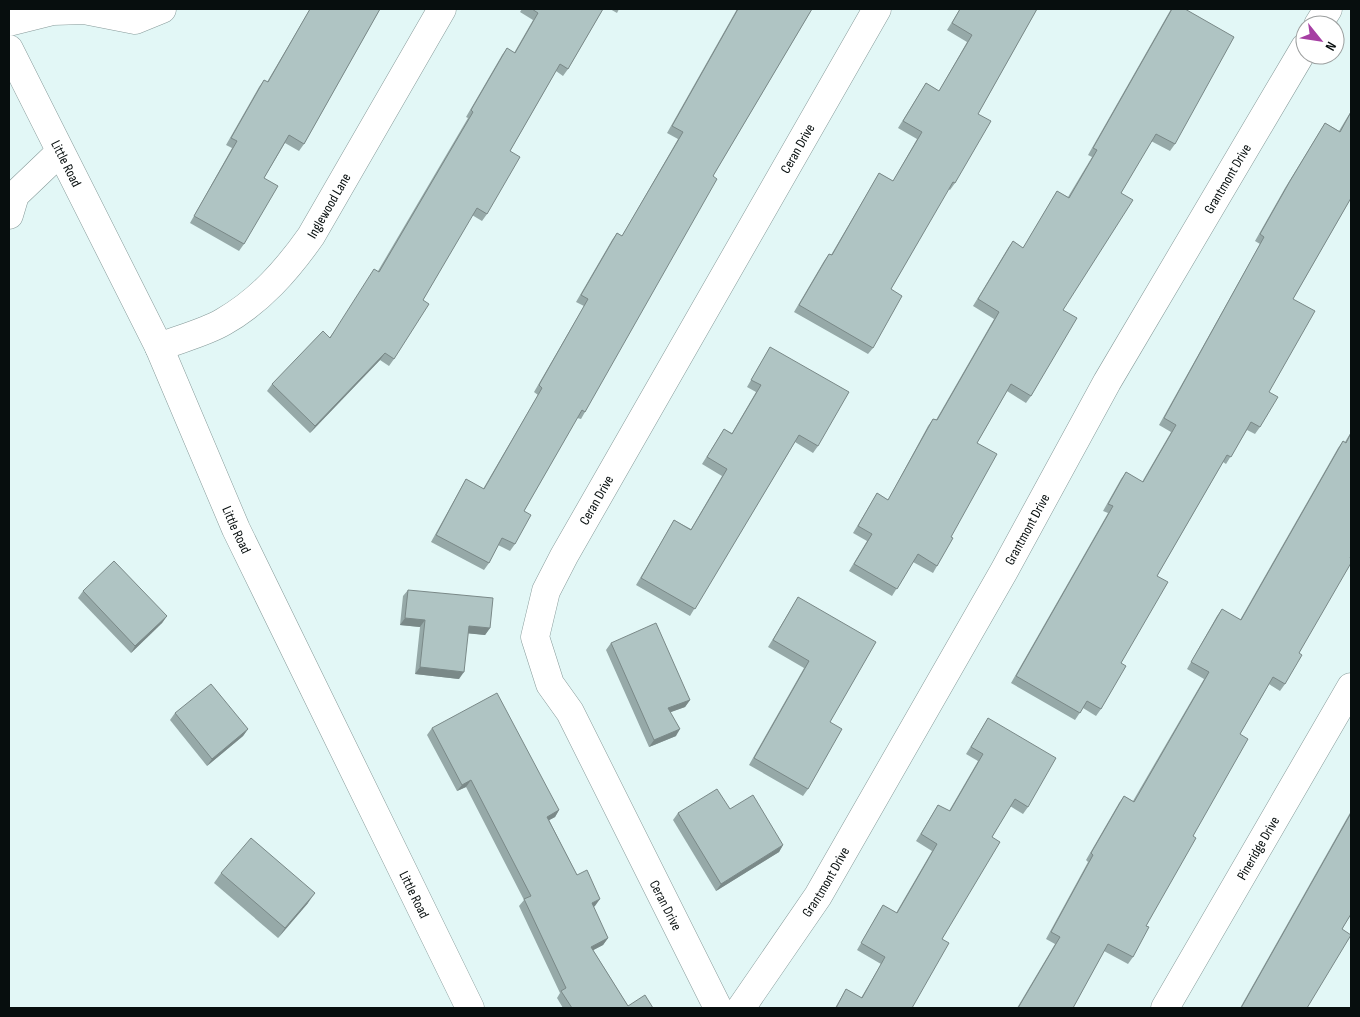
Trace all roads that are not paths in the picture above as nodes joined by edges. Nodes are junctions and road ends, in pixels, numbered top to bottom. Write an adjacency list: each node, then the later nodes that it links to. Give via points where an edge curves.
1 (162, 9): 4 (street, via 135,20 84,10 53,11)
2 (442, 9): 9 (street, Inglewood Lane, via 311,236 274,284 223,322)
3 (877, 9): 12 (street, Ceran Drive, via 564,556 546,591 535,637 550,684 570,712)
4 (9, 22)
5 (13, 65): 7 (street, Little Road)
6 (1295, 65): 13 (street, Grantmont Drive, via 1107,382 1004,571 818,896)
7 (60, 152): 8 (street, via 15,195); 9 (street, Little Road)
8 (9, 215)
9 (159, 347): 11 (street, Little Road, via 236,529)
10 (1351, 687): 14 (street, Pineridge Drive)
11 (470, 1008)
12 (718, 1008)
13 (741, 1008)
14 (1165, 1008)

